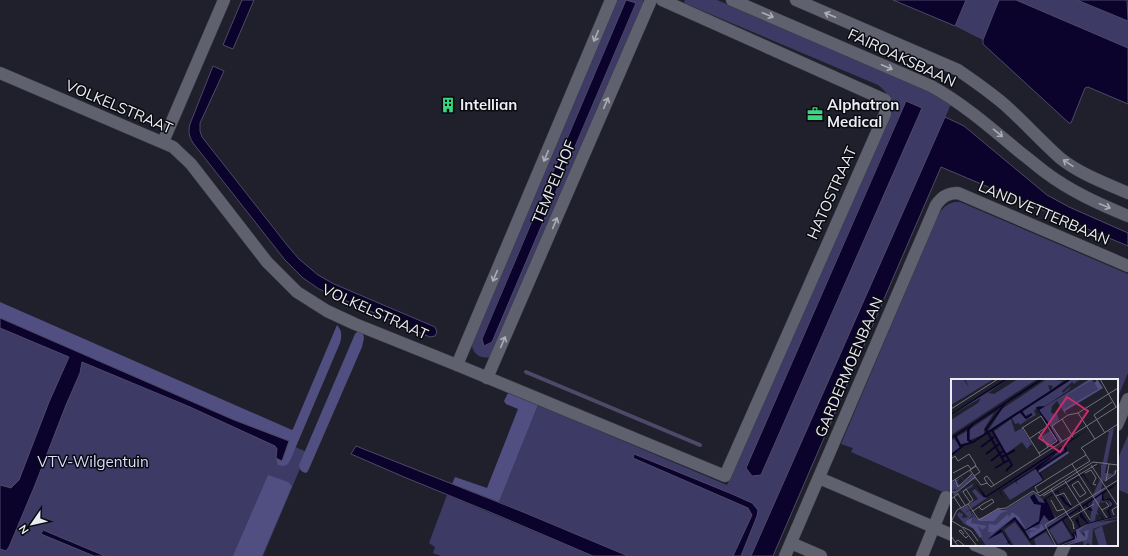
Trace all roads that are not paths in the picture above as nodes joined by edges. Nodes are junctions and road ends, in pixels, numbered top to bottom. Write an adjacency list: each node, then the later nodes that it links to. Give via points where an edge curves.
1 (224, 0): 8 (street)
2 (611, 0): 13 (street, TEMPELHOF, one-way to 13)
3 (651, 0): 14 (street, TEMPELHOF, one-way to 3)
4 (662, 0): 17 (street, HATOSTRAAT, via 885,100 885,114)
5 (732, 0): 11 (street, FAIROAKSBAAN, one-way to 11, via 946,94 1071,190)
6 (796, 0): 9 (street, FAIROAKSBAAN, one-way to 6, via 1081,172 1061,158 1005,105 958,70)
7 (0, 73): 8 (street, VOLKELSTRAAT)
8 (164, 142): 13 (street, VOLKELSTRAAT, via 191,164 267,262 297,292 355,324)
9 (1128, 193)
10 (946, 194): 12 (street, LANDVETTERBAAN, via 958,193); 18 (street, GARDERMOENBAAN, via 936,205)
11 (1128, 216)
12 (1128, 266)
13 (457, 364): 14 (street, VOLKELSTRAAT)
14 (487, 378): 17 (street, VOLKELSTRAAT)
15 (1128, 399): 16 (street)
16 (1118, 423)
17 (725, 476)
18 (819, 478): 20 (street); 22 (street, GARDERMOENBAAN)
19 (946, 497): 20 (street)
20 (934, 527): 21 (street); 27 (street)
21 (951, 535)
22 (791, 543): 25 (street, GARDERMOENBAAN); 26 (street)
23 (977, 546): 28 (street)
24 (1065, 546): 29 (street)
25 (785, 556)
26 (821, 556)
27 (922, 556)
28 (1001, 556)
29 (1060, 556)

